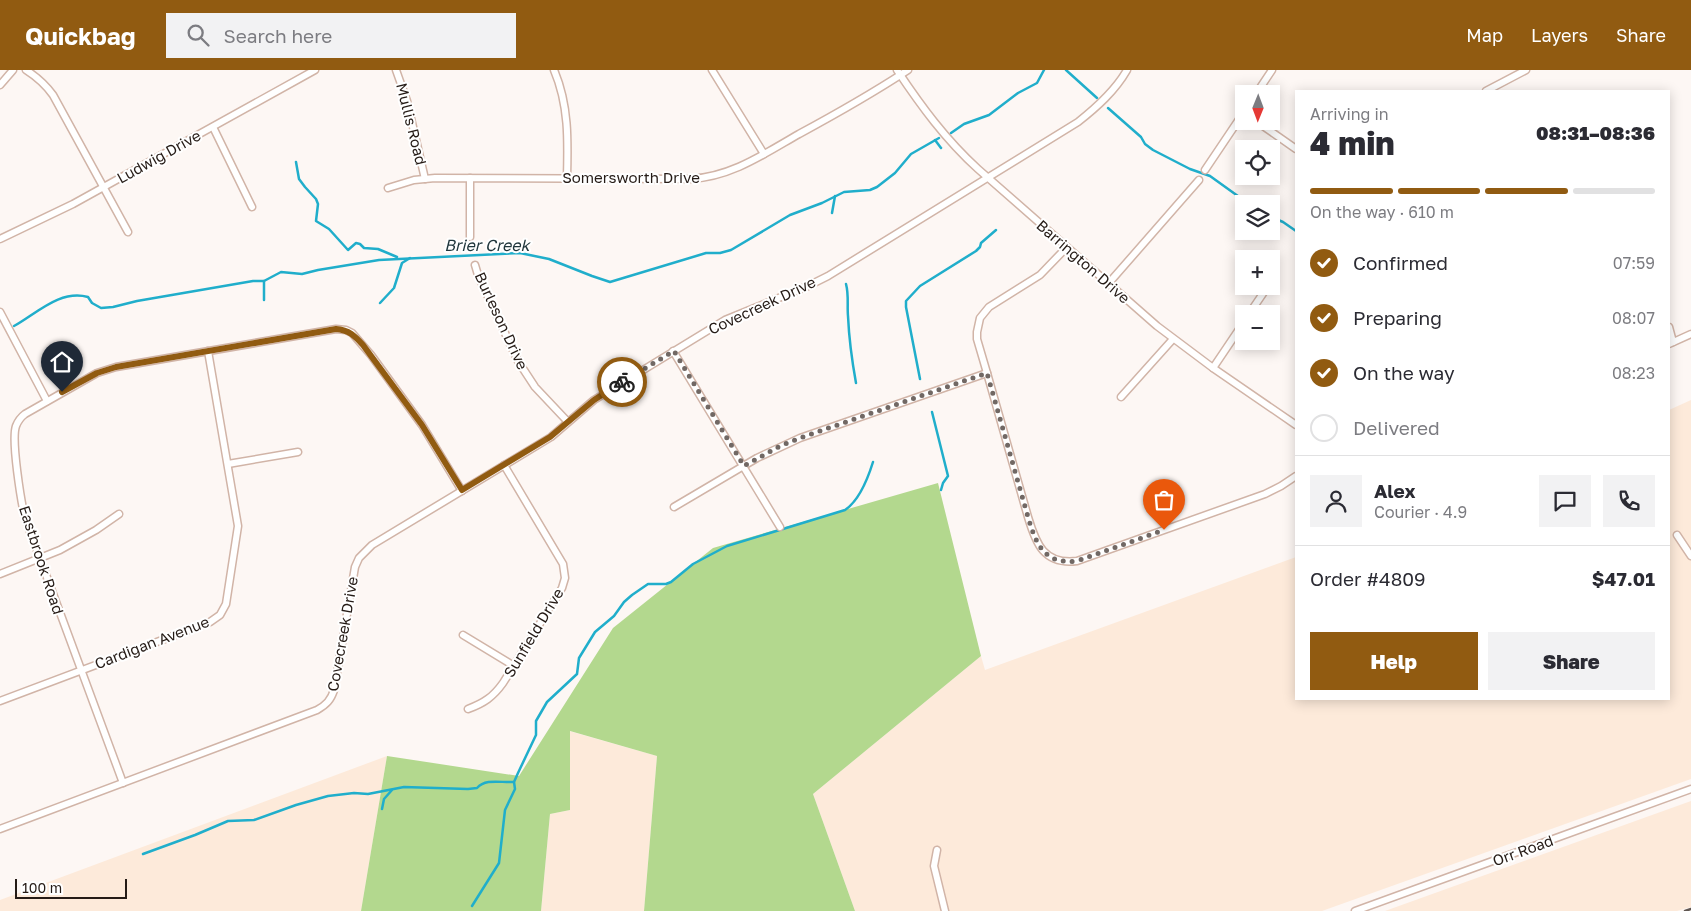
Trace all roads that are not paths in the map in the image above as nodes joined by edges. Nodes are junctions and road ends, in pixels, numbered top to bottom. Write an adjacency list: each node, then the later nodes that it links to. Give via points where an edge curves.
1 (13, 70): 12 (street)
2 (26, 70): 26 (street, via 45,84 53,95)
3 (315, 70): 16 (street, Ludwig Drive)
4 (396, 70): 24 (street, Mullis Road, via 407,101)
5 (554, 70): 22 (street, via 566,111)
6 (712, 70): 19 (street)
7 (908, 70): 11 (street, Somersworth Drive)
8 (1127, 70): 23 (street, Covecreek Drive, via 1091,112)
9 (1272, 70): 13 (street)
10 (1526, 70): 14 (street)
11 (899, 73): 19 (street, Somersworth Drive, via 828,119); 23 (street, Barrington Drive, via 945,136)
12 (0, 85)
13 (1262, 85)
14 (1488, 90)
15 (1235, 126): 20 (street)
16 (213, 127): 26 (street, Ludwig Drive); 28 (street)
17 (1269, 130): 18 (street)
18 (1295, 148)
19 (764, 154): 22 (street, Somersworth Drive, via 728,172 698,178)
20 (1205, 170)
21 (470, 178): 22 (street, Somersworth Drive); 24 (street, Somersworth Drive); 30 (street)
22 (567, 178)
23 (988, 178): 32 (street, Barrington Drive); 41 (street, Covecreek Drive, via 828,276 725,320)
24 (425, 179): 27 (street, Somersworth Drive)
25 (1199, 180): 34 (street)
26 (104, 188): 29 (street); 31 (street, Ludwig Drive)
27 (388, 188)
28 (252, 207)
29 (128, 232)
30 (470, 237)
31 (0, 240)
32 (1067, 247): 34 (street, Barrington Drive); 43 (street, via 1040,275 983,314 977,332)
33 (476, 265): 46 (street, Burleson Drive, via 526,375)
34 (1108, 284): 38 (street, Barrington Drive)
35 (0, 312): 45 (street)
36 (1691, 334): 39 (street)
37 (1235, 335): 42 (street)
38 (1173, 338): 42 (street, Barrington Drive); 44 (street)
39 (1671, 343)
40 (208, 351): 45 (street, Eastbrook Road, via 104,370); 49 (street, Cardigan Avenue); 53 (street, Eastbrook Road, via 336,329 352,333 422,425)
41 (674, 351): 46 (street, Covecreek Drive, via 594,400); 51 (street)
42 (1212, 368): 47 (street, Barrington Drive)
43 (987, 373): 51 (street, via 800,438); 52 (street, via 1035,540 1040,549 1057,560 1077,561 1095,555 1265,494)
44 (1122, 398)
45 (47, 401): 59 (street, Eastbrook Road, via 25,414 15,432 21,500)
46 (568, 422): 50 (street, Covecreek Drive)
47 (1295, 424)
48 (298, 452): 49 (street)
49 (228, 464): 63 (street, Cardigan Avenue, via 238,526 223,611 210,622)
50 (504, 465): 53 (street, Covecreek Drive); 62 (street, Sunfield Drive, via 563,564 565,578)
51 (744, 466): 54 (street); 56 (street)
52 (1295, 477)
53 (462, 490): 66 (street, Covecreek Drive, via 372,545 359,558 352,576 334,690 324,706)
54 (674, 507)
55 (119, 514): 59 (street, via 72,544)
56 (780, 527)
57 (1676, 534): 58 (street)
58 (1691, 556)
59 (39, 558): 60 (street); 63 (street, Eastbrook Road)
60 (0, 574)
61 (463, 635): 62 (street)
62 (514, 666): 65 (street, Sunfield Drive, via 496,693)
63 (81, 670): 64 (street, Cardigan Avenue); 66 (street, Eastbrook Road)
64 (0, 701)
65 (468, 709)
66 (123, 783): 68 (street, Covecreek Drive)
67 (1691, 789): 71 (street, Orr Road)
68 (0, 829)
69 (937, 850): 70 (street, via 934,866)
70 (945, 911)
71 (1354, 911)

